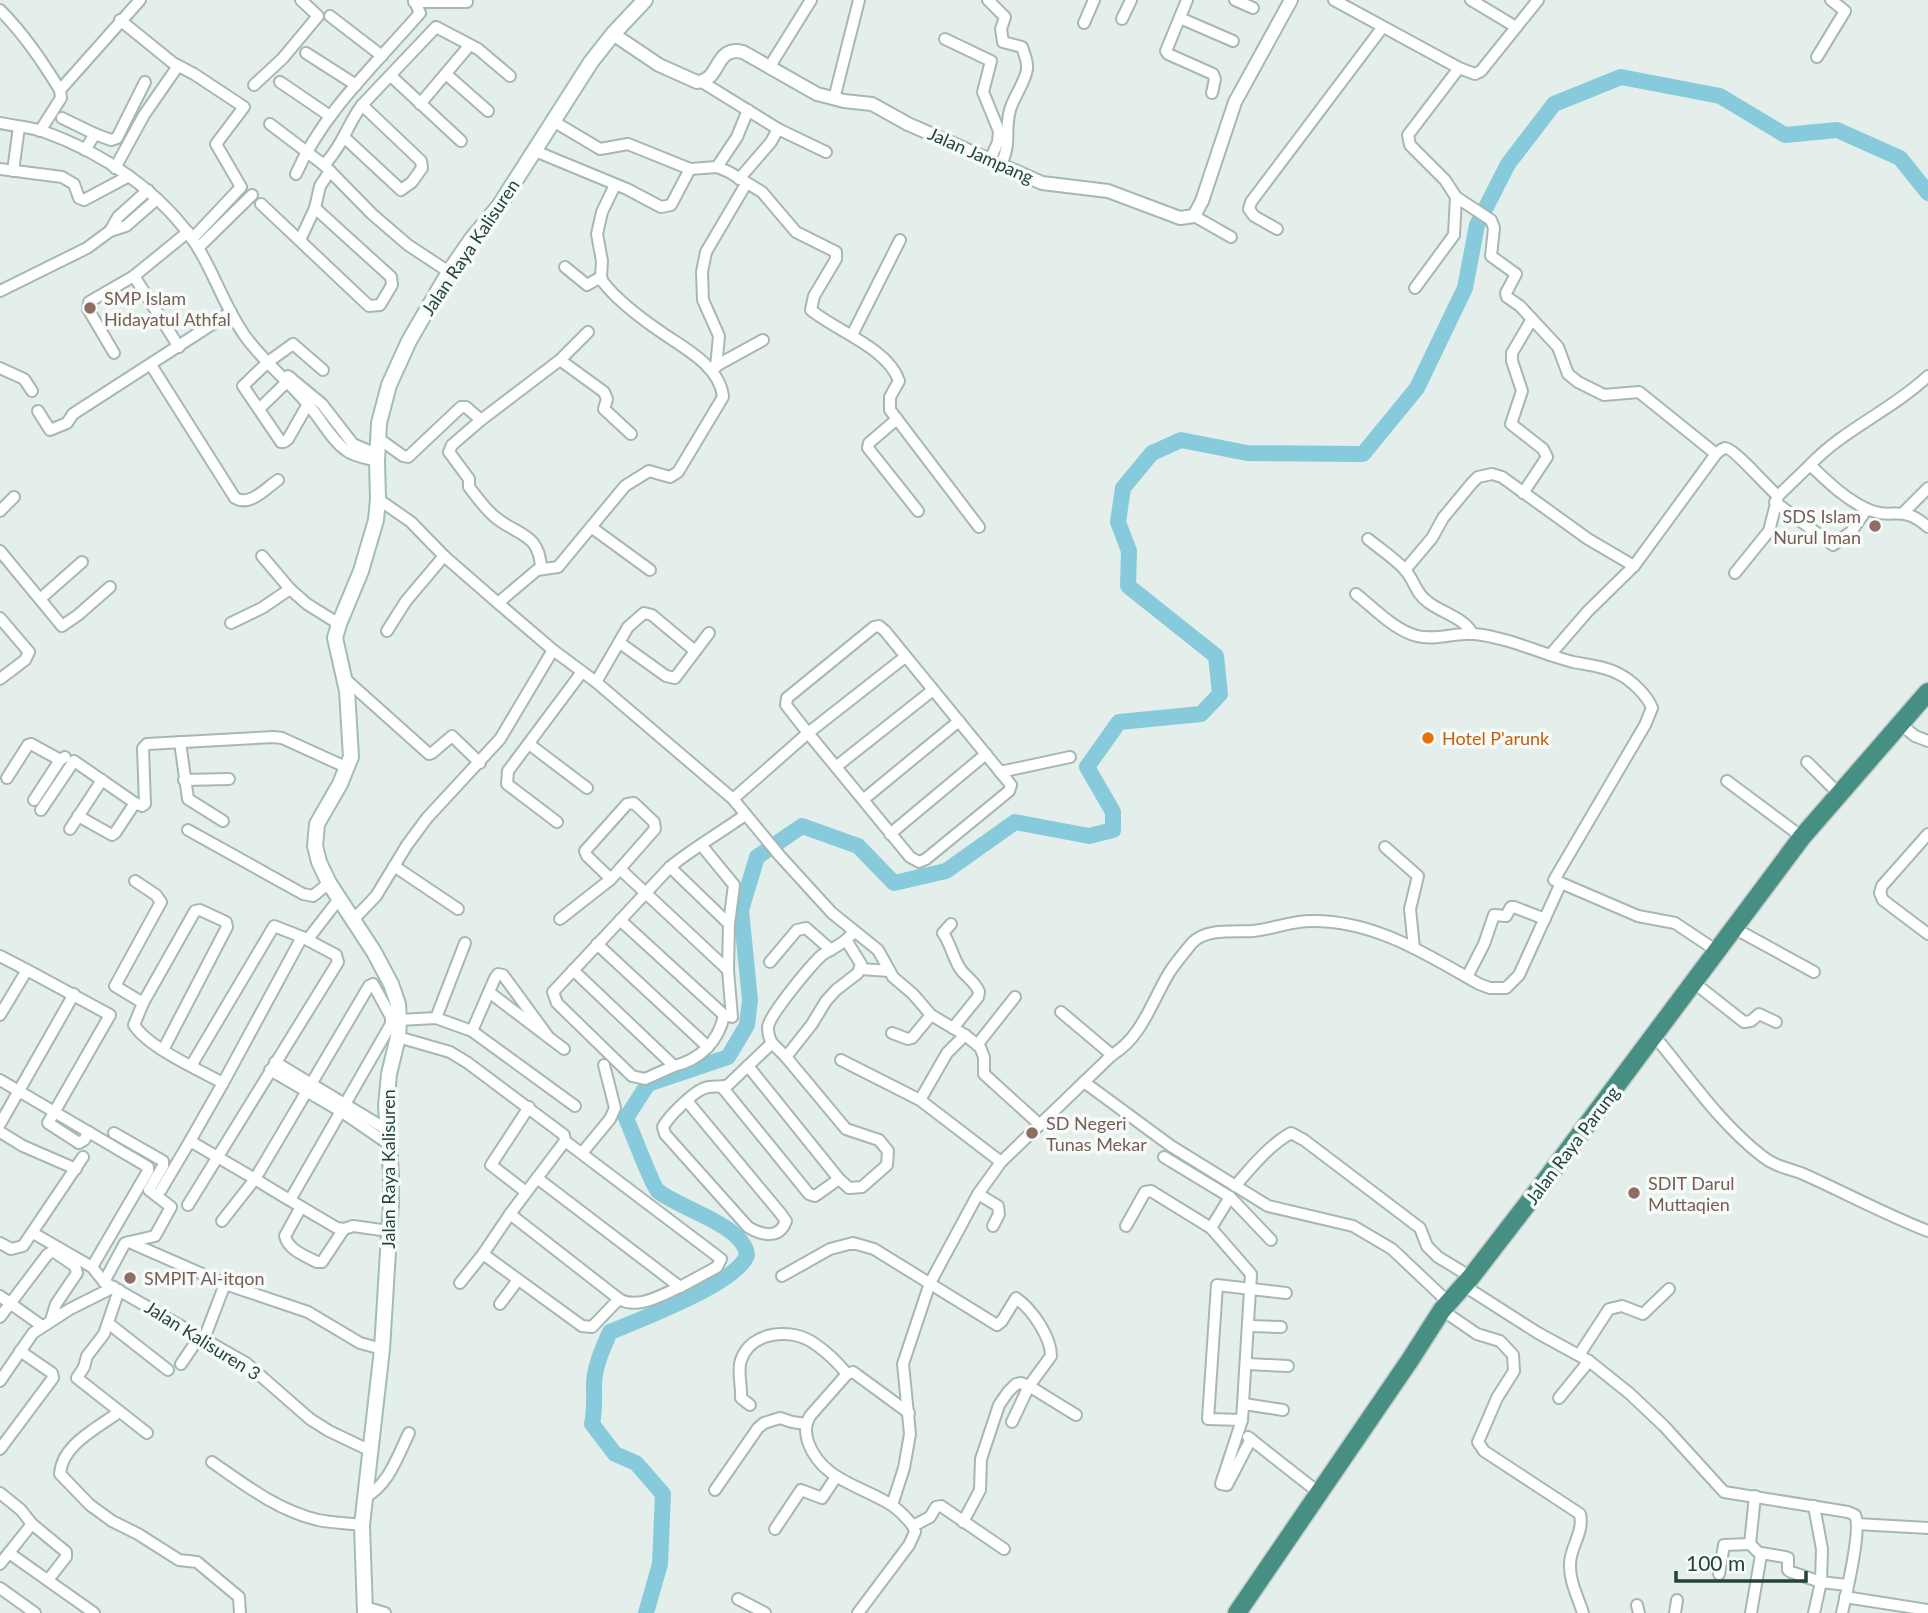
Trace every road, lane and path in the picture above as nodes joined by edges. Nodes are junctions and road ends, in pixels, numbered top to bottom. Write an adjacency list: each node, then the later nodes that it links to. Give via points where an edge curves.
1 (140, 0): 26 (street)
2 (301, 0): 47 (street, via 318,16 284,58)
3 (646, 0): 31 (main road, Jalan Raya Kalisuren)
4 (811, 0): 39 (street)
5 (859, 0): 51 (street)
6 (988, 0): 71 (street, via 1005,17 1003,42 1022,47 1027,62 1009,115 1009,147)
7 (1094, 0): 27 (street)
8 (1130, 0): 25 (street)
9 (1187, 0): 24 (street)
10 (1235, 0): 19 (street)
11 (1291, 0): 88 (street, via 1235,102)
12 (1334, 0): 30 (street)
13 (1471, 0): 29 (street)
14 (1538, 0): 29 (street)
15 (1831, 0): 21 (street)
16 (1854, 0): 21 (street)
17 (414, 1): 18 (street); 22 (street)
18 (467, 2)
19 (1253, 8)
20 (0, 10): 49 (street, via 40,57)
21 (1845, 11): 37 (street)
22 (421, 13): 28 (street); 36 (street)
23 (330, 16): 36 (street)
24 (1180, 18): 33 (street); 50 (street, via 1167,53 1213,74)
25 (1122, 19)
26 (120, 20): 38 (street); 49 (street)
27 (1084, 23)
28 (436, 27): 34 (street); 42 (street)
29 (1516, 27): 40 (street, via 1478,73)
30 (1382, 28): 40 (street); 89 (street, via 1251,202 1250,211)
31 (613, 34): 46 (street, via 659,65); 58 (main road, Jalan Raya Kalisuren)
32 (945, 39): 71 (street, via 991,60 983,92 999,131)
33 (1233, 41)
34 (469, 46): 41 (street); 43 (street)
35 (306, 53): 48 (street)
36 (382, 56): 48 (street)
37 (1818, 57)
38 (178, 66): 73 (street, via 144,114); 92 (street, via 244,107 216,145 241,187)
39 (770, 66): 46 (street, Jalan Jampang, via 731,51); 51 (street, Jalan Jampang, via 799,85)
40 (1460, 68): 84 (street, via 1408,138)
41 (446, 74): 52 (street); 55 (street)
42 (391, 76): 52 (street); 53 (street)
43 (509, 76)
44 (145, 82): 64 (street, via 117,138 111,141)
45 (280, 82): 56 (street)
46 (702, 82): 54 (street)
47 (254, 85)
48 (356, 85): 56 (street)
49 (60, 90): 63 (street, via 58,104)
50 (1212, 93)
51 (834, 99): 71 (street, Jalan Jampang, via 872,104)
52 (420, 104): 66 (street)
53 (362, 105): 65 (street); 65 (street, via 421,161 421,170 401,190)
54 (748, 110): 62 (street); 72 (street)
55 (488, 111)
56 (330, 117): 70 (street)
57 (62, 118): 64 (street)
58 (553, 121): 68 (main road, Jalan Raya Kalisuren); 76 (street, via 600,149 628,144)
59 (0, 123): 61 (street)
60 (270, 124): 70 (street)
61 (19, 127): 63 (street); 77 (street)
62 (778, 129): 69 (street); 80 (street)
63 (40, 131): 67 (street)
64 (95, 134): 67 (street)
65 (345, 138): 75 (street)
66 (461, 141)
67 (85, 150): 73 (street)
68 (535, 151): 81 (street); 96 (main road, Jalan Raya Kalisuren)
69 (826, 152)
70 (306, 153): 75 (street); 78 (street)
71 (995, 163): 88 (street, Jalan Jampang, via 1042,183 1108,191 1180,218)
72 (717, 167): 76 (street); 80 (street)
73 (115, 168): 79 (street)
74 (0, 169): 77 (street)
75 (327, 169): 87 (street); 96 (street, via 408,245)
76 (690, 169): 81 (street, via 671,205 665,207)
77 (13, 171): 79 (street, via 68,179 84,200)
78 (296, 174)
79 (130, 176): 82 (street)
80 (743, 182): 104 (street, via 762,192 796,232 836,253 810,308); 112 (street, via 706,252 702,272 703,300 719,336)
81 (615, 186): 98 (street, via 598,225)
82 (148, 190): 85 (street); 90 (street, via 118,217)
83 (252, 195): 92 (street)
84 (1459, 199): 99 (street, via 1454,234); 102 (street, via 1491,220 1491,256 1516,274 1507,297)
85 (158, 200): 90 (street, via 126,226); 92 (street)
86 (261, 204): 93 (street)
87 (315, 208): 93 (street); 93 (street, via 391,277 388,294 380,305 369,306)
88 (1194, 216): 91 (street)
89 (1277, 229)
90 (110, 231): 100 (street, via 87,248)
91 (1231, 237)
92 (193, 240): 97 (street); 101 (street)
93 (300, 240)
94 (900, 240): 104 (street)
95 (565, 267): 98 (street, via 587,285)
96 (449, 272): 123 (main road, Jalan Raya Kalisuren, via 388,385)
97 (134, 276): 106 (street); 107 (street, via 88,304)
98 (601, 276): 112 (street, via 650,324)
99 (1415, 288)
100 (0, 291)
101 (230, 312): 106 (street); 109 (street)
102 (1532, 319): 124 (street, via 1558,347 1568,374 1578,382 1604,395 1639,392); 129 (street, via 1512,353 1522,391 1511,424 1547,455)
103 (588, 332): 108 (street)
104 (852, 335): 120 (street, via 897,374 898,384 889,404)
105 (763, 340): 112 (street)
106 (180, 346): 110 (street)
107 (114, 353)
108 (560, 360): 121 (street); 122 (street, via 604,392 604,409)
109 (268, 362): 113 (street, via 293,344); 115 (street); 118 (street, via 243,386)
110 (151, 365): 119 (street, via 53,430); 127 (street, via 235,498 249,501)
111 (0, 368): 116 (street, via 24,379)
112 (713, 368): 137 (street, via 723,397 678,472 670,477 649,471 638,477)
113 (323, 370)
114 (1928, 376): 126 (street)
115 (290, 380): 117 (street); 118 (street); 125 (street, via 322,404 354,444)
116 (32, 391)
117 (308, 404): 118 (street, via 282,443); 125 (street, via 348,452)
118 (259, 409)
119 (38, 411)
120 (897, 419): 135 (street, via 868,448); 138 (street)
121 (481, 420): 123 (street, via 461,407 408,457); 146 (street, via 449,452 470,479 469,487 493,515 535,544)
122 (631, 434)
123 (377, 438): 125 (main road, Jalan Raya Kalisuren)
124 (1716, 454): 132 (street, via 1725,448 1733,450); 145 (street)
125 (377, 457): 131 (main road, Jalan Raya Kalisuren)
126 (1810, 465): 132 (street); 133 (street)
127 (278, 480)
128 (1928, 488): 136 (street)
129 (1523, 493): 145 (street); 147 (street, via 1503,477 1478,477)
130 (14, 497): 134 (street)
131 (378, 499): 143 (street, via 411,522); 157 (main road, Jalan Raya Kalisuren, via 361,571)
132 (1777, 499): 133 (street, via 1833,545 1851,532); 149 (street, via 1769,531)
133 (1867, 509): 136 (street)
134 (0, 511)
135 (918, 511)
136 (1904, 512): 139 (street)
137 (591, 527): 146 (street, via 558,567); 148 (street)
138 (979, 527)
139 (1928, 527)
140 (1368, 539): 147 (street)
141 (0, 551): 153 (street)
142 (262, 556): 151 (street)
143 (444, 556): 154 (street); 158 (street)
144 (82, 562): 153 (street)
145 (1634, 566): 164 (street)
146 (541, 569): 154 (street)
147 (1405, 569): 160 (street, via 1419,596 1467,625)
148 (650, 570)
149 (1735, 573)
150 (110, 587): 153 (street, via 64,626)
151 (290, 589): 156 (street); 157 (street)
152 (1356, 594): 160 (street, via 1413,635)
153 (40, 599)
154 (498, 603): 162 (street)
155 (0, 618): 168 (street, via 29,652)
156 (231, 624)
157 (339, 624): 167 (main road, Jalan Raya Kalisuren, via 335,638)
158 (387, 631)
159 (709, 633): 163 (street)
160 (1472, 634): 164 (street, via 1517,642)
161 (620, 643): 163 (street, via 671,678 677,677); 163 (street, via 644,613); 169 (street)
162 (552, 650): 166 (street); 182 (street, via 500,739)
163 (695, 651)
164 (1550, 655): 216 (street, via 1620,674 1651,708 1554,880)
165 (905, 657): 170 (street); 174 (street); 174 (street, via 885,631 874,627 786,699)
166 (582, 671): 169 (street); 177 (street)
167 (343, 677): 182 (street, via 429,754 452,736); 185 (main road, Jalan Raya Kalisuren, via 349,705)
168 (0, 679)
169 (596, 682): 194 (street)
170 (933, 690): 172 (street); 184 (street)
171 (1926, 704): 173 (highway, Jalan Raya Parung)
172 (959, 721): 178 (street); 195 (street)
173 (1904, 727): 175 (street); 193 (highway, Jalan Raya Parung); 226 (highway, Jalan Raya Parung)
174 (808, 733): 184 (street); 194 (street)
175 (1928, 741)
176 (180, 742): 185 (street, via 282,738); 190 (street); 197 (street, via 144,746 146,800 142,806)
177 (530, 744): 192 (street); 202 (street, via 508,771 507,784)
178 (986, 754): 186 (street); 205 (street)
179 (1070, 757): 186 (street)
180 (60, 760): 181 (street); 187 (street, via 28,745); 196 (street)
181 (74, 761): 189 (street); 198 (street)
182 (480, 762): 210 (street, via 439,802)
183 (1807, 762): 193 (street)
184 (837, 766): 195 (street)
185 (348, 768): 215 (main road, Jalan Raya Kalisuren, via 317,824 318,862)
186 (1000, 772): 205 (street, via 1011,785 1009,791 922,862 910,857)
187 (7, 778)
188 (229, 779): 190 (street)
189 (102, 780): 197 (street); 200 (street)
190 (184, 780): 201 (street, via 188,799)
191 (1727, 781): 207 (street)
192 (587, 788)
193 (1839, 794): 207 (highway, Jalan Raya Parung)
194 (733, 799): 199 (street)
195 (864, 799): 205 (street)
196 (34, 800)
197 (135, 803): 200 (street, via 112,835)
198 (41, 810)
199 (745, 815): 208 (street); 228 (street)
200 (78, 816): 203 (street)
201 (223, 821)
202 (557, 822)
203 (70, 828)
204 (188, 830): 215 (street, via 303,894 313,896)
205 (890, 834)
206 (1928, 834): 227 (street, via 1880,893)
207 (1802, 837): 234 (highway, Jalan Raya Parung)
208 (702, 846): 211 (street); 224 (street, via 734,885)
209 (1385, 847): 232 (street, via 1418,876 1410,909)
210 (394, 866): 219 (street); 222 (street)
211 (670, 867): 217 (street); 224 (street)
212 (620, 869): 213 (street); 213 (street, via 656,825 630,802 585,851); 217 (street)
213 (611, 879): 220 (street)
214 (135, 881): 248 (street, via 161,902 116,986)
215 (329, 883): 218 (main road, Jalan Raya Kalisuren)
216 (1561, 883): 221 (street); 234 (street, via 1638,916 1675,923)
217 (645, 893): 223 (street); 240 (street)
218 (339, 899): 222 (main road, Jalan Raya Kalisuren); 229 (street)
219 (458, 909)
220 (560, 919)
221 (1545, 919): 243 (street, via 1514,983 1498,989); 243 (street, via 1514,907 1506,916 1494,915)
222 (354, 920): 254 (main road, Jalan Raya Kalisuren, via 391,984)
223 (620, 920): 231 (street); 250 (street)
224 (729, 924): 240 (street)
225 (951, 924): 256 (street, via 943,933 958,965 979,988 978,997)
226 (1743, 933): 242 (street); 244 (highway, Jalan Raya Parung)
227 (1928, 934)
228 (850, 936): 233 (street); 237 (street); 241 (street, via 878,950)
229 (305, 938): 272 (street, via 272,927); 273 (street, via 336,955 338,962); 278 (street)
230 (465, 943): 253 (street)
231 (597, 944): 239 (street); 264 (street)
232 (1414, 948): 243 (street); 268 (street, via 1365,927 1333,922 1205,935 1174,965 1132,1040)
233 (831, 950): 236 (street, via 802,928); 262 (street, via 811,966 768,1025)
234 (1717, 951): 266 (highway, Jalan Raya Parung)
235 (0, 956): 238 (street)
236 (770, 962)
237 (860, 969): 241 (street); 269 (street, via 835,990)
238 (26, 970): 246 (street); 252 (street)
239 (573, 970): 274 (street); 274 (street, via 554,998 632,1076 645,1079)
240 (728, 970): 250 (street, via 733,1015)
241 (889, 971): 251 (street)
242 (1814, 972)
243 (1467, 977)
244 (1702, 989): 255 (street, via 1744,1022 1759,1014); 266 (highway, Jalan Raya Parung)
245 (489, 992): 257 (street); 259 (street); 259 (street, via 498,974 508,978)
246 (74, 994): 281 (street); 287 (street, via 109,1014 109,1019)
247 (1015, 997): 263 (street)
248 (143, 1003): 267 (street, via 134,1025); 267 (street, via 195,911 226,922)
249 (1061, 1012): 268 (street)
250 (724, 1015): 264 (street, via 721,1030)
251 (931, 1015): 256 (street); 258 (street, via 912,1038)
252 (0, 1016)
253 (436, 1018): 254 (street); 257 (street)
254 (399, 1020): 261 (main road, Jalan Raya Kalisuren)
255 (1776, 1022)
256 (953, 1028): 260 (street)
257 (472, 1031): 284 (street)
258 (892, 1033)
259 (547, 1035): 265 (street)
260 (965, 1035): 263 (street); 282 (street, via 947,1053)
261 (398, 1037): 285 (street, via 450,1052); 292 (main road, Jalan Raya Kalisuren, via 388,1074)
262 (772, 1043): 269 (street); 275 (street)
263 (977, 1045): 289 (street, via 984,1052 986,1077)
264 (708, 1048): 274 (street)
265 (564, 1049)
266 (1653, 1049): 319 (street, via 1763,1158); 330 (highway, Jalan Raya Parung)
267 (163, 1050): 272 (street)
268 (1112, 1055): 277 (street)
269 (786, 1056): 302 (street, via 846,1129 879,1140 888,1151 887,1165 862,1187 849,1188)
270 (841, 1060): 282 (street)
271 (604, 1065): 295 (street, via 615,1108)
272 (191, 1066): 278 (street)
273 (273, 1066): 279 (street); 298 (street)
274 (674, 1066)
275 (748, 1066): 280 (street); 302 (street)
276 (0, 1080): 281 (street)
277 (1084, 1082): 289 (street); 304 (street)
278 (223, 1083): 293 (street)
279 (309, 1086): 286 (street); 286 (street, via 370,984 375,986 391,1024); 303 (street)
280 (722, 1087): 283 (street, via 705,1088); 302 (street, via 809,1194 815,1196)
281 (18, 1090): 287 (street); 288 (street)
282 (919, 1100): 299 (street)
283 (687, 1101): 283 (street, via 665,1122 665,1134 748,1227 772,1235 786,1221)
284 (575, 1106)
285 (529, 1107): 294 (street, via 564,1135); 306 (street, via 491,1165)
286 (344, 1108): 292 (street); 309 (street)
287 (53, 1112): 325 (street, via 145,1164 148,1171)
288 (0, 1124)
289 (1039, 1124): 299 (street)
290 (0, 1132): 300 (street)
291 (114, 1133): 322 (street, via 163,1161 149,1190 172,1207 155,1236)
292 (387, 1136): 318 (main road, Jalan Raya Kalisuren)
293 (190, 1141): 298 (street); 305 (street)
294 (565, 1141): 295 (street); 301 (street)
295 (582, 1153): 333 (street, via 720,1259 717,1267)
296 (83, 1157): 300 (street)
297 (1164, 1157): 308 (street)
298 (218, 1158): 303 (street); 310 (street)
299 (1001, 1162): 307 (street)
300 (76, 1169): 320 (street)
301 (537, 1178): 306 (street); 333 (street)
302 (839, 1179)
303 (255, 1180): 309 (street); 313 (street)
304 (1235, 1186): 330 (street, via 1291,1133 1420,1228 1427,1246); 341 (street, via 1279,1210 1353,1226 1404,1258)
305 (161, 1190)
306 (526, 1192): 312 (street)
307 (978, 1194): 314 (street, via 998,1206); 329 (street)
308 (1230, 1197): 316 (street); 321 (street)
309 (290, 1200): 311 (street)
310 (188, 1205)
311 (301, 1207): 317 (street); 317 (street, via 286,1242 317,1262 322,1262)
312 (510, 1214): 324 (street); 338 (street)
313 (222, 1221)
314 (993, 1226)
315 (1126, 1226): 316 (street, via 1148,1191)
316 (1211, 1228): 334 (street, via 1251,1274)
317 (344, 1229): 318 (street)
318 (389, 1231): 348 (main road, Jalan Raya Kalisuren)
319 (1928, 1231)
320 (33, 1233): 323 (street, via 18,1249); 325 (street, Jalan Kalisuren 3)
321 (1270, 1240)
322 (129, 1242): 331 (street); 332 (street, via 122,1247)
323 (0, 1244)
324 (483, 1254): 327 (street); 328 (street)
325 (92, 1267): 332 (street, Jalan Kalisuren 3)
326 (782, 1276): 329 (street, via 853,1243 874,1249)
327 (518, 1280): 338 (street, via 588,1328); 340 (street)
328 (460, 1283)
329 (930, 1283): 357 (street, via 998,1325 1018,1298 1052,1353); 363 (street, via 903,1364)
330 (1470, 1283): 341 (highway, Jalan Raya Parung); 350 (street, via 1538,1333)
331 (225, 1284): 347 (street); 348 (street, via 308,1312 360,1343)
332 (113, 1286): 343 (street); 344 (street); 347 (street, Jalan Kalisuren 3)
333 (680, 1287): 338 (street, via 637,1304)
334 (1251, 1288): 336 (street); 345 (street); 365 (street, via 1217,1285 1208,1419)
335 (1669, 1289): 350 (street, via 1643,1314 1622,1306 1609,1309)
336 (1286, 1293)
337 (0, 1296): 339 (street)
338 (619, 1299)
339 (10, 1303): 342 (street); 343 (street); 343 (street, via 53,1251 78,1273)
340 (500, 1304)
341 (1446, 1308): 377 (highway, Jalan Raya Parung); 412 (highway, Jalan Raya Parung); 413 (street, via 1469,1330 1500,1341 1513,1356 1514,1371 1478,1442 1484,1451 1580,1514 1582,1524 1570,1560)
342 (0, 1317)
343 (46, 1323): 349 (street)
344 (108, 1323): 354 (street); 362 (street, via 77,1378)
345 (1250, 1326): 346 (street); 352 (street)
346 (1281, 1327)
347 (202, 1338): 351 (street); 373 (street, Jalan Kalisuren 3, via 262,1375 310,1419)
348 (382, 1349): 373 (main road, Jalan Raya Kalisuren)
349 (20, 1351): 356 (street); 372 (street, via 53,1378)
350 (1584, 1358): 358 (street); 378 (street, via 1664,1426 1724,1492)
351 (181, 1364)
352 (1247, 1364): 353 (street); 359 (street)
353 (1288, 1366)
354 (168, 1370)
355 (848, 1374): 360 (street, via 805,1338 782,1334 760,1338 747,1348 739,1367 741,1398); 363 (street, via 858,1374); 367 (street)
356 (0, 1381)
357 (1029, 1386): 364 (street); 366 (street); 383 (street, via 1016,1384 999,1405 981,1459 980,1490)
358 (1559, 1398)
359 (1244, 1404): 361 (street); 365 (street)
360 (750, 1405)
361 (1283, 1410)
362 (120, 1412): 369 (street); 407 (street, via 75,1444 61,1464 60,1474 112,1521 170,1556 202,1565 239,1597)
363 (909, 1413): 381 (street, via 904,1468)
364 (1076, 1415)
365 (1242, 1420): 368 (street)
366 (1012, 1422)
367 (806, 1423): 375 (street, via 812,1453); 376 (street, via 780,1418 761,1425)
368 (1239, 1431): 371 (street); 371 (street, via 1221,1483 1227,1485)
369 (146, 1433)
370 (409, 1433): 380 (street, via 386,1479)
371 (1251, 1439): 377 (street)
372 (0, 1449)
373 (371, 1451): 380 (main road, Jalan Raya Kalisuren)
374 (212, 1462): 386 (street, via 289,1510 319,1520)
375 (836, 1477): 381 (street); 389 (street, via 822,1498 801,1490)
376 (715, 1490)
377 (1318, 1492): 411 (highway, Jalan Raya Parung)
378 (1755, 1496): 382 (street); 390 (street)
379 (2, 1498): 384 (street)
380 (365, 1498): 386 (main road, Jalan Raya Kalisuren)
381 (892, 1505): 387 (street)
382 (1814, 1506): 385 (street, via 1848,1511); 397 (street, via 1822,1549)
383 (963, 1522): 387 (street, via 939,1506); 391 (street)
384 (32, 1524): 392 (street); 396 (street, via 66,1552)
385 (1857, 1524): 388 (street); 399 (street)
386 (362, 1525): 402 (main road, Jalan Raya Kalisuren)
387 (913, 1526): 410 (street, via 909,1545)
388 (1928, 1528)
389 (775, 1530)
390 (1749, 1544): 393 (street); 395 (street, via 1724,1545)
391 (1004, 1549)
392 (9, 1553): 394 (street); 396 (street)
393 (1760, 1553): 397 (street, via 1788,1558 1788,1570); 415 (street)
394 (0, 1564)
395 (1719, 1574)
396 (48, 1580): 406 (street)
397 (1821, 1582): 399 (street); 404 (street)
398 (0, 1588): 405 (street)
399 (1846, 1591): 403 (street); 416 (street)
400 (738, 1599): 409 (street)
401 (1677, 1600): 414 (street)
402 (365, 1610): 408 (street)
403 (1928, 1610)
404 (1814, 1612)
405 (35, 1613)
406 (94, 1613)
407 (240, 1613)
408 (385, 1613)
409 (765, 1613)
410 (858, 1613)
411 (1237, 1613)
412 (1243, 1613)
413 (1583, 1613)
414 (1675, 1613)
415 (1751, 1613)
416 (1842, 1613)

